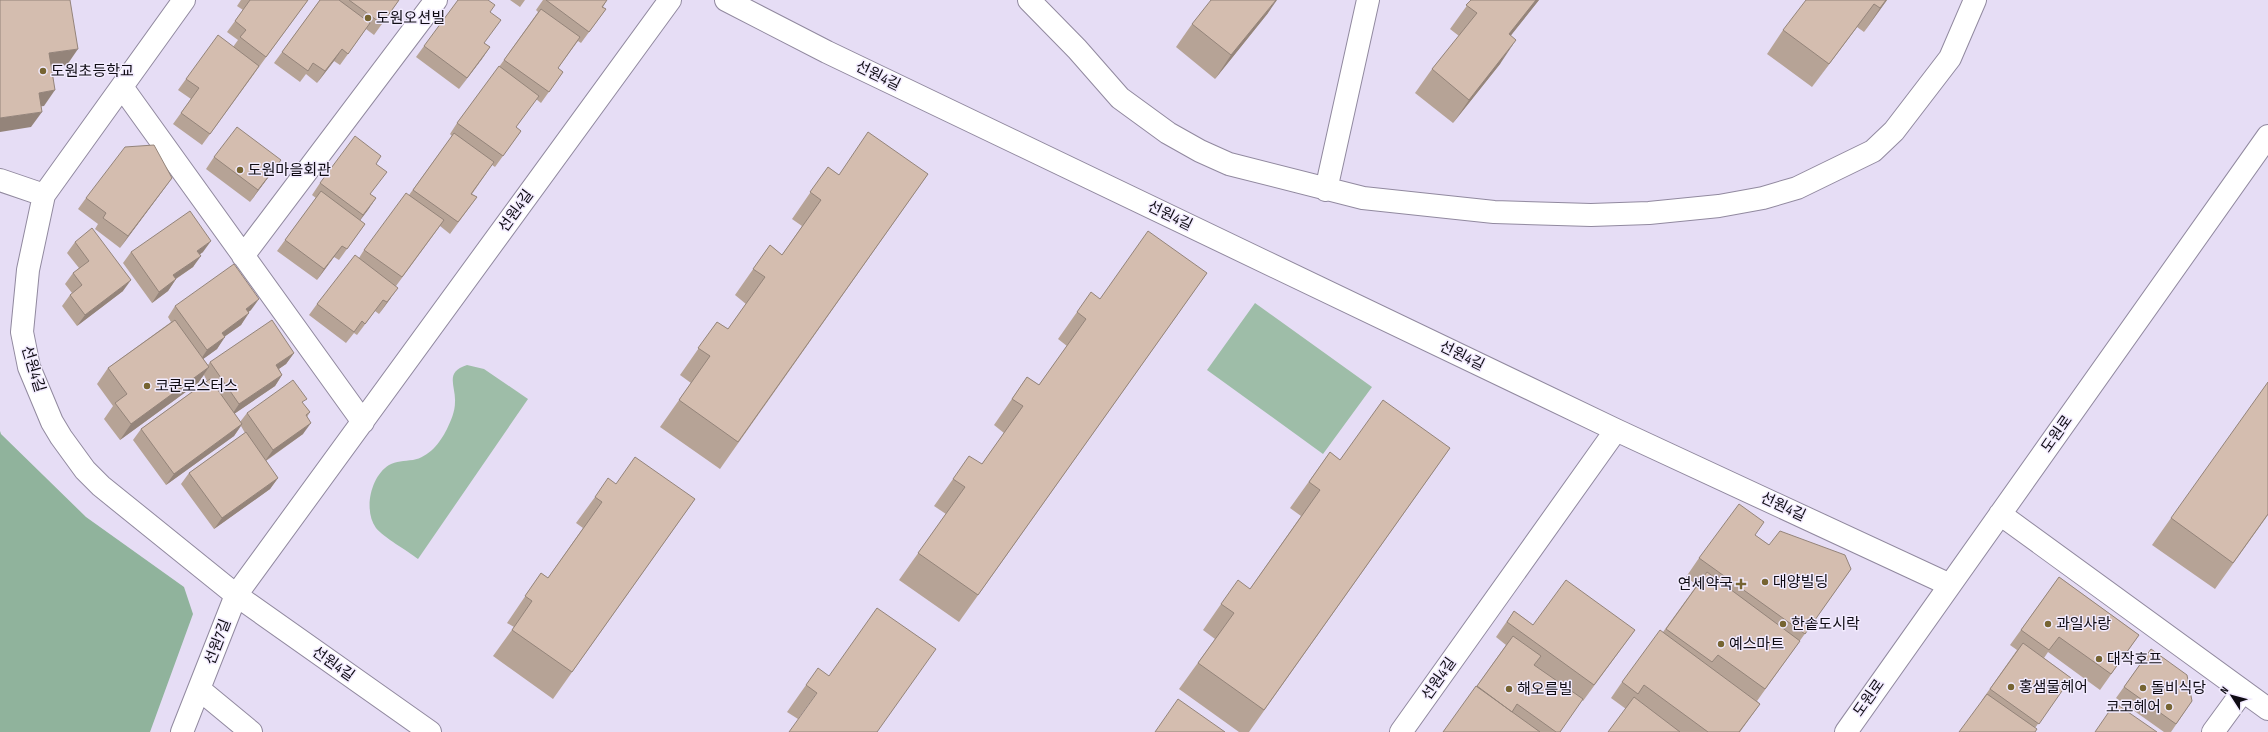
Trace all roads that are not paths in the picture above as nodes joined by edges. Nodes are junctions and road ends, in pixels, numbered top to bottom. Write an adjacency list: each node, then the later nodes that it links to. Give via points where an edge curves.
1 (184, 0): 8 (street, 선원4길)
2 (436, 0): 13 (street)
3 (670, 0): 14 (street, 선원4길)
4 (726, 0): 15 (street, 선원4길, via 828,52)
5 (1029, 0): 11 (street, via 1120,98 1168,133 1229,164)
6 (1368, 0): 11 (street)
7 (1975, 0): 11 (street, via 1950,58 1894,131 1873,151 1797,188 1763,198 1719,206 1649,213 1592,215 1494,212 1427,206 1363,198)
8 (122, 87): 12 (street, 선원4길); 13 (street)
9 (2268, 136): 16 (street, 도원로)
10 (0, 180): 12 (street)
11 (1326, 190)
12 (44, 195): 18 (street, 선원4길, via 28,270 22,332 29,367 52,422 73,455 96,481)
13 (243, 256): 14 (street)
14 (363, 422): 18 (street, 선원4길)
15 (1616, 430): 17 (street, 선원4길); 25 (street, 선원4길)
16 (2000, 514): 17 (street, 도원로); 20 (street)
17 (1950, 585): 26 (street, 도원로)
18 (236, 595): 19 (street, 선원7길); 24 (street, 선원4길)
19 (199, 689): 22 (street, 선원7길); 23 (street)
20 (2243, 691): 21 (street); 27 (street)
21 (2268, 709)
22 (182, 732)
23 (251, 732)
24 (430, 732)
25 (1401, 732)
26 (1846, 732)
27 (2213, 732)

